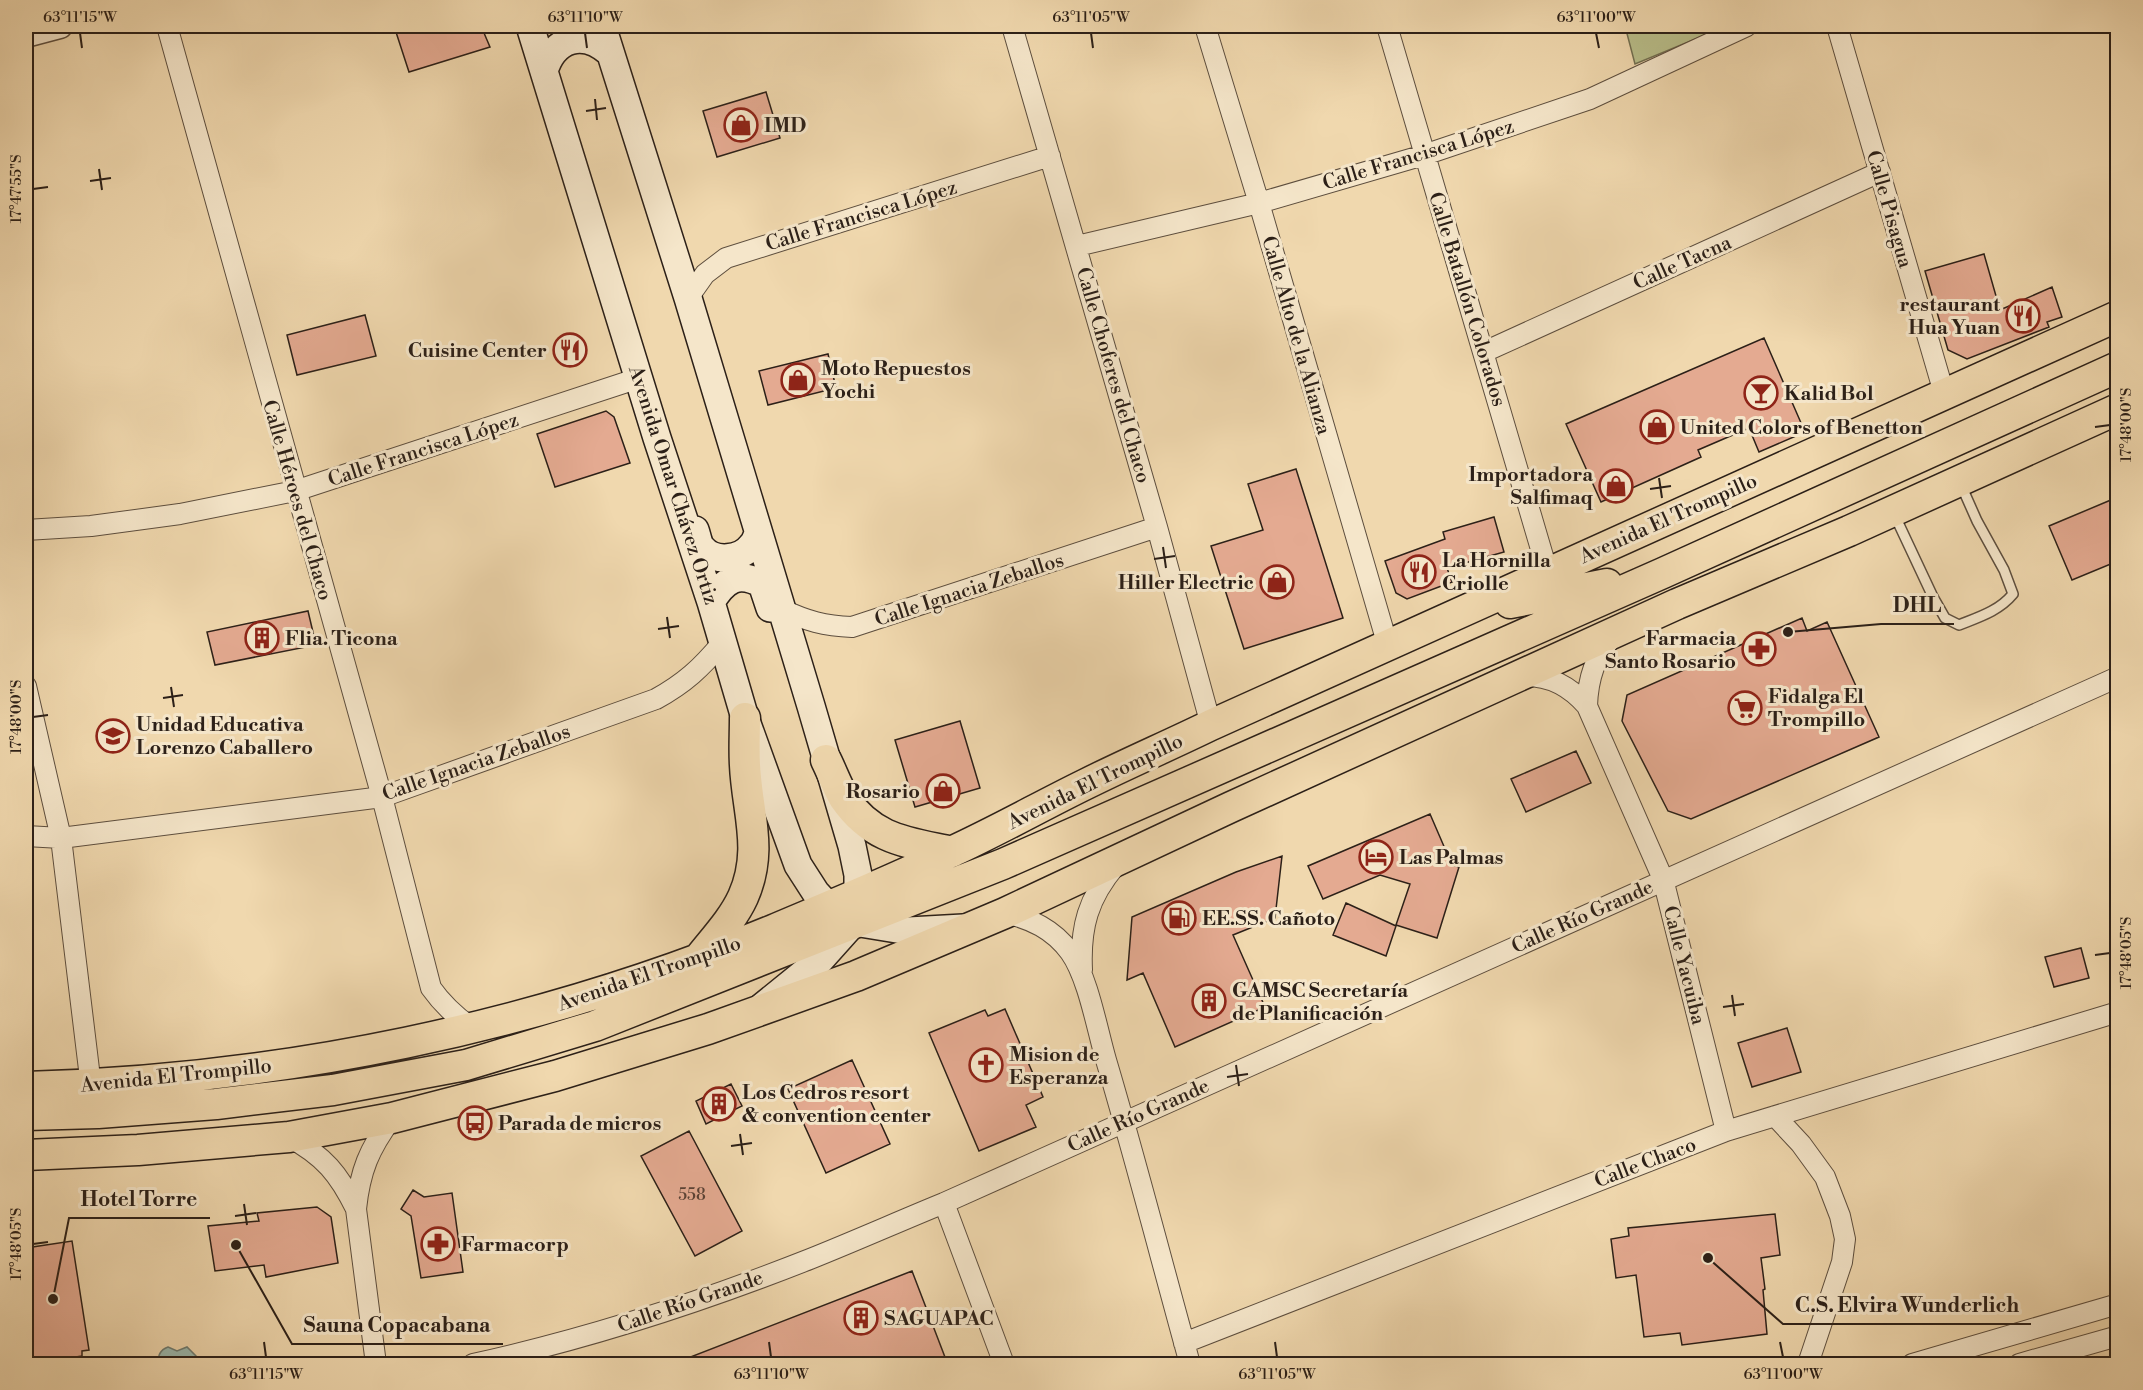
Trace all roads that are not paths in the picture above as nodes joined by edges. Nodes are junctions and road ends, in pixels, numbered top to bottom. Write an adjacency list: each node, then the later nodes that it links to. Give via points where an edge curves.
1 (60, 26): 10 (street)
2 (167, 26): 27 (street, Calle Héroes del Chaco)
3 (530, 26): 12 (main road, Avenida Omar Chávez Ortiz)
4 (602, 26): 11 (main road)
5 (1012, 26): 14 (street, Calle Choferes del Chaco)
6 (1205, 26): 16 (street, Calle Alto de la Alianza)
7 (1387, 26): 13 (street, Calle Batallón Colorados)
8 (1747, 26): 13 (street, Calle Francisca López, via 1590,99)
9 (1837, 26): 15 (street, Calle Pisagua)
10 (26, 35)
11 (609, 52): 12 (main road, via 589,40 565,42 554,49); 18 (main road)
12 (544, 71): 22 (main road, Avenida Omar Chávez Ortiz)
13 (1424, 155): 16 (street, Calle Francisca López); 20 (street, Calle Batallón Colorados)
14 (1050, 156): 17 (street, Calle Choferes del Chaco); 18 (street, Calle Francisca López, via 726,258 705,274)
15 (1880, 172): 20 (street, Calle Tacna); 23 (street, Calle Pisagua)
16 (1259, 203): 17 (street, Calle Francisca López); 39 (street, Calle Alto de la Alianza)
17 (1077, 246): 29 (street, Calle Choferes del Chaco)
18 (688, 298): 31 (main road)
19 (2118, 316): 23 (main road, Avenida El Trompillo)
20 (1484, 352): 32 (street, Calle Batallón Colorados)
21 (2118, 368): 33 (main road, Avenida El Trompillo)
22 (639, 378): 25 (main road, Avenida Omar Chávez Ortiz); 27 (street, Calle Francisca López)
23 (1944, 393): 32 (main road, Avenida El Trompillo)
24 (2118, 409): 26 (main road)
25 (657, 438): 31 (main road, via 676,474 701,548 713,556 741,555 752,546); 34 (main road, Avenida Omar Chávez Ortiz)
26 (1959, 481): 28 (main road); 28 (lane, via 2013,594 1990,613 1959,625 1945,618)
27 (296, 491): 30 (street, Calle Francisca López, via 180,514); 48 (street, Calle Héroes del Chaco)
28 (1893, 511): 37 (main road)
29 (1157, 527): 35 (street, Calle Ignacia Zeballos, via 852,627 807,621); 46 (street, Calle Choferes del Chaco)
30 (26, 530)
31 (759, 532): 35 (main road)
32 (1548, 573): 36 (main road, Avenida El Trompillo)
33 (1663, 573): 36 (main road); 57 (main road, Avenida El Trompillo, via 1004,864)
34 (711, 602): 38 (main road, Avenida Omar Chávez Ortiz); 43 (main road, via 720,587 733,579 750,578 762,585 791,672)
35 (781, 609): 43 (main road)
36 (1462, 613): 39 (main road, Avenida El Trompillo)
37 (1617, 632): 40 (main road); 44 (street, via 1591,672)
38 (722, 643): 45 (main road, Avenida Omar Chávez Ortiz); 48 (street, Calle Ignacia Zeballos, via 702,668 656,699)
39 (1388, 646): 46 (main road, Avenida El Trompillo)
40 (1518, 676): 44 (street, Calle Yacuiba, via 1550,679 1564,685); 52 (main road)
41 (2118, 678): 53 (street, Calle Río Grande)
42 (26, 686): 50 (street)
43 (806, 690): 47 (main road)
44 (1587, 706): 53 (street, Calle Yacuiba)
45 (745, 718): 55 (main road, Avenida Omar Chávez Ortiz, via 798,865); 59 (main road, via 745,766 755,839 749,882 730,919)
46 (1211, 725): 51 (main road, Avenida El Trompillo)
47 (826, 760): 51 (main road, via 843,796 860,818 881,834); 54 (main road, via 852,846)
48 (382, 797): 50 (street, Calle Ignacia Zeballos); 64 (street, Calle Héroes del Chaco, via 431,988 454,1015)
49 (26, 836): 50 (street, Calle Ignacia Zeballos)
50 (61, 838): 65 (street)
51 (952, 852): 54 (main road, Avenida El Trompillo)
52 (1123, 857): 56 (main road); 60 (street, via 1102,882 1087,911 1080,943)
53 (1664, 879): 70 (street, Calle Río Grande); 71 (street, Calle Yacuiba)
54 (859, 893): 55 (main road, Avenida El Trompillo); 57 (main road)
55 (828, 906): 57 (main road, Avenida Omar Chávez Ortiz); 59 (main road, Avenida El Trompillo)
56 (1005, 913): 58 (main road); 60 (street, via 1030,919 1053,933 1071,952)
57 (854, 922): 58 (main road, Avenida Omar Chávez Ortiz, via 909,931); 61 (main road, Avenida El Trompillo); 62 (main road, via 820,960)
58 (967, 928): 62 (main road, via 856,976)
59 (699, 959): 61 (main road); 64 (main road, Avenida El Trompillo)
60 (1082, 976): 70 (street)
61 (662, 999): 67 (main road, Avenida El Trompillo, via 595,1026 466,1065 333,1090 216,1104)
62 (756, 1012): 69 (main road, via 555,1076)
63 (2118, 1012): 68 (street, Calle Chaco)
64 (472, 1028): 65 (main road, Avenida El Trompillo, via 273,1066)
65 (91, 1086): 66 (main road, Avenida El Trompillo)
66 (26, 1087)
67 (26, 1115)
68 (1775, 1116): 71 (street, Calle Chaco); 83 (street, via 1825,1177 1845,1239 1842,1262)
69 (392, 1118): 72 (main road); 75 (street, via 366,1160)
70 (1124, 1121): 74 (street, Calle Río Grande); 78 (street)
71 (1726, 1131): 78 (street, Calle Chaco)
72 (289, 1137): 73 (main road); 75 (street, via 330,1166)
73 (26, 1155)
74 (944, 1203): 80 (street, Calle Río Grande, via 686,1305); 81 (street)
75 (356, 1209): 79 (street)
76 (2118, 1304): 84 (street)
77 (2118, 1336): 85 (street)
78 (1184, 1343): 82 (street)
79 (376, 1365)
80 (473, 1365)
81 (1004, 1365)
82 (1190, 1365)
83 (1808, 1365)
84 (1912, 1365)
85 (2019, 1365)

